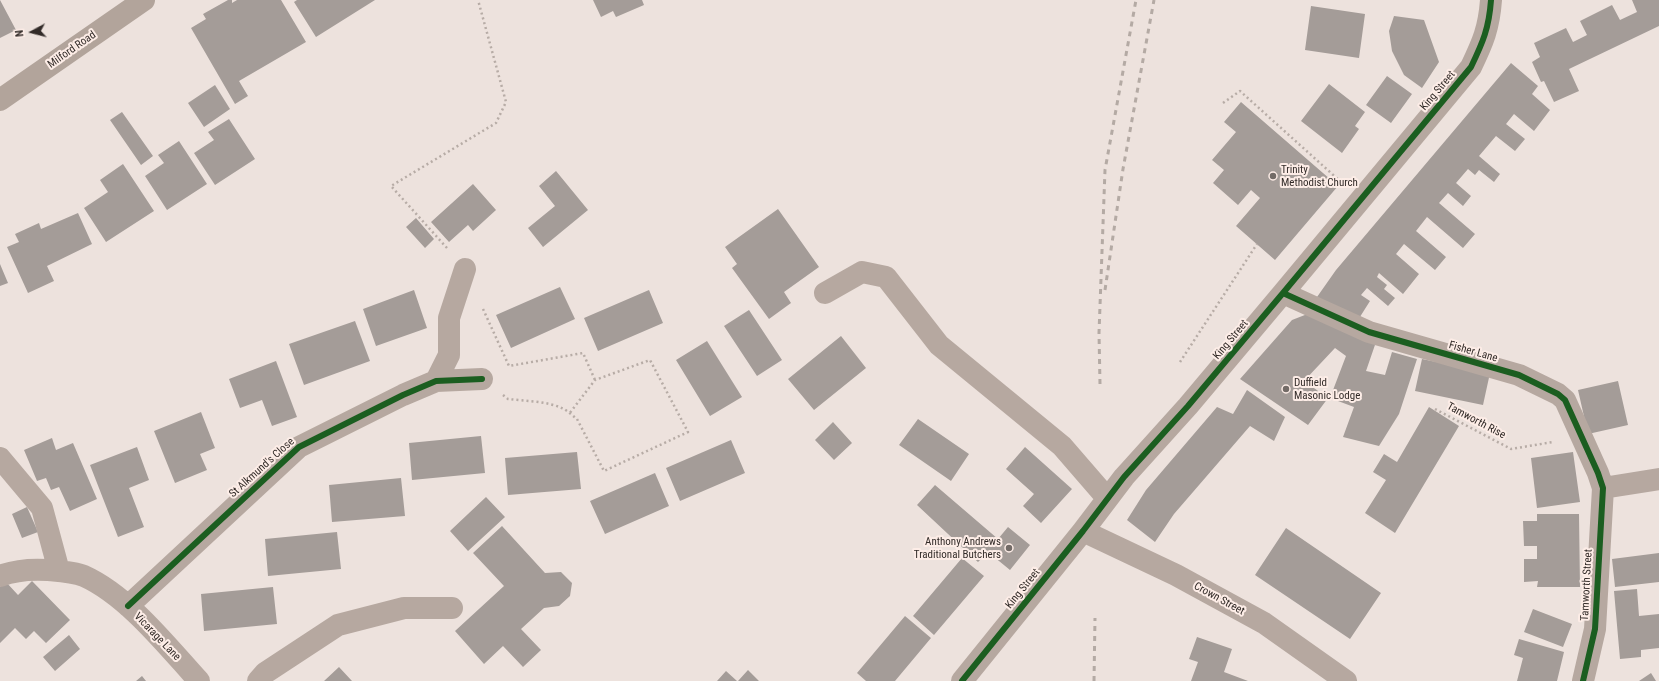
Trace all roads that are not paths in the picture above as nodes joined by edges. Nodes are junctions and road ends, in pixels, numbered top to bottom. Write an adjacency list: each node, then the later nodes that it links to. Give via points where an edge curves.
1 (144, 0): 3 (highway, Milford Road)
2 (1491, 0): 6 (street, King Street, via 1490,18 1484,41 1471,67)
3 (0, 100)
4 (465, 269): 8 (street, via 449,318 449,355)
5 (825, 293): 12 (street, via 862,272 886,276 939,345 1062,446)
6 (1283, 293): 11 (street, Fisher Lane, via 1369,332 1519,375 1558,394 1565,400); 12 (street, King Street)
7 (482, 379): 8 (street, St Alkmund's Close)
8 (436, 381): 16 (street, St Alkmund's Close, via 299,447)
9 (0, 458): 14 (street, via 42,508)
10 (1659, 479): 11 (street)
11 (1603, 488): 22 (street, Tamworth Street, via 1595,629)
12 (1107, 498): 13 (street, King Street)
13 (1083, 531): 20 (street, King Street); 21 (street, Crown Street, via 1176,575 1264,623)
14 (59, 571): 15 (street, Vicarage Lane, via 34,569); 16 (street, Vicarage Lane, via 84,576)
15 (0, 576)
16 (128, 606): 18 (street, Vicarage Lane)
17 (452, 608): 19 (street, via 404,608 338,625 265,673)
18 (200, 681)
19 (258, 681)
20 (962, 681)
21 (1346, 681)
22 (1582, 681)

